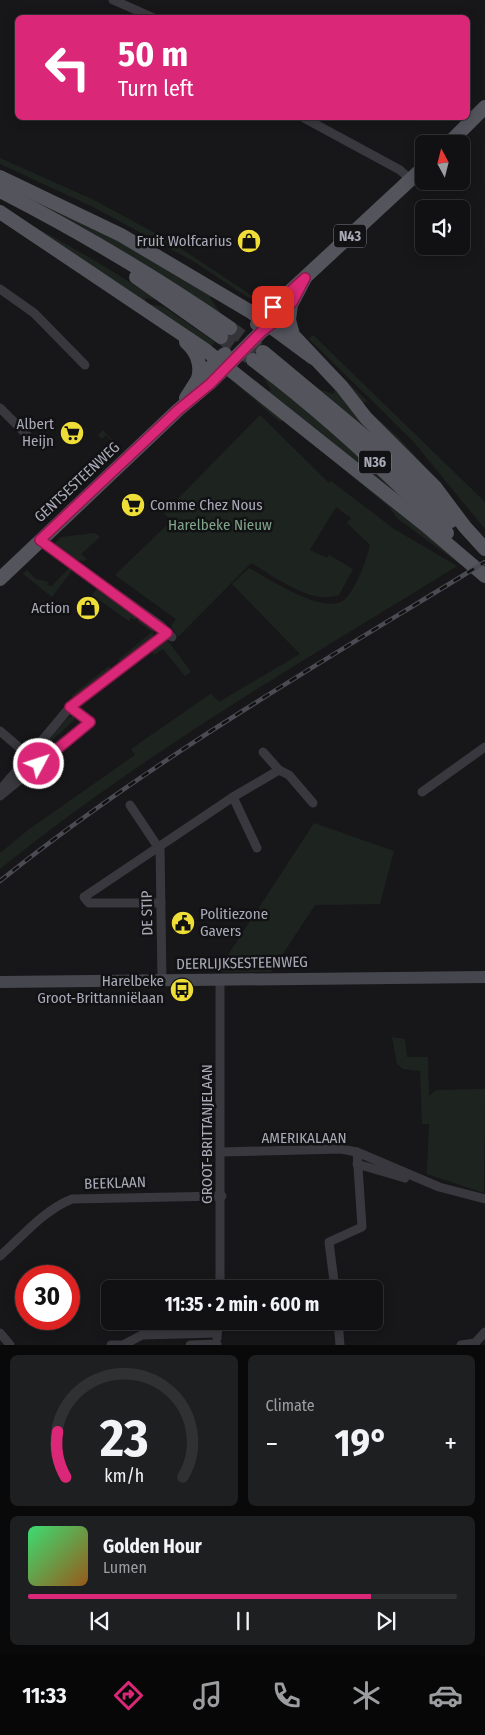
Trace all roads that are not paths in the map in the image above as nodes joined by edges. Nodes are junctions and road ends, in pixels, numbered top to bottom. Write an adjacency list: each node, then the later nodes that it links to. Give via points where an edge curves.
1 (113, 0): 2 (street)
2 (147, 15)
3 (485, 108): 5 (main road)
4 (308, 120): 8 (street, via 400,170)
5 (457, 135)
6 (415, 176): 8 (main road, GENTSESTEENWEG / N43)
7 (0, 177): 15 (main road, via 121,236)
8 (411, 180): 12 (main road, GENTSESTEENWEG / N43)
9 (0, 192): 10 (main road, via 128,261 225,333 128,271)
10 (0, 202)
11 (0, 212): 16 (main road)
12 (305, 278): 14 (main road, GENTSESTEENWEG / N43); 15 (main road, GENTSESTEENWEG / N43)
13 (0, 289): 19 (street, via 34,313)
14 (293, 301): 15 (main road, GENTSESTEENWEG / N43); 17 (main road, via 290,328)
15 (266, 322): 17 (main road); 18 (main road, GENTSESTEENWEG / N43)
16 (177, 333): 18 (main road); 20 (main road, via 197,355)
17 (313, 358): 25 (main road, via 342,386 366,418 435,487)
18 (222, 364): 20 (main road, GENTSESTEENWEG / N43); 22 (main road, GENTSESTEENWEG / N43, via 210,384); 27 (main road)
19 (85, 365)
20 (198, 379): 22 (main road, GENTSESTEENWEG / N43)
21 (0, 408): 23 (street)
22 (178, 410): 24 (main road, GENTSESTEENWEG / N43)
23 (27, 435)
24 (40, 540): 28 (main road, GENTSESTEENWEG / N43); 29 (street, via 169,635)
25 (485, 549)
26 (485, 558): 27 (main road, N36, via 424,492 370,441 258,356 282,382 362,449 431,516)
27 (485, 576)
28 (0, 579)
29 (70, 707): 33 (street); 34 (street, via 90,722)
30 (0, 730): 33 (street)
31 (485, 747): 37 (street)
32 (263, 752): 35 (street)
33 (29, 756): 34 (street); 36 (street)
34 (39, 764): 38 (street)
35 (279, 770): 39 (street); 40 (street, via 289,775)
36 (0, 790)
37 (422, 792)
38 (0, 796)
39 (233, 797): 42 (street); 43 (street)
40 (313, 803)
41 (130, 805): 42 (street)
42 (159, 847): 44 (street, DE STIP); 44 (street, via 84,896 89,903)
43 (256, 848)
44 (161, 903): 46 (street, DE STIP)
45 (485, 977): 47 (main road, DEERLIJKSESTEENWEG)
46 (162, 980): 47 (main road, DEERLIJKSESTEENWEG); 48 (main road, DEERLIJKSESTEENWEG)
47 (220, 980): 49 (street, GROOT-BRITTANJELAAN)
48 (0, 982)
49 (221, 1152): 50 (street, AMERIKALAAN); 53 (street, GROOT-BRITTANJELAAN)
50 (357, 1152): 51 (street); 52 (street, AMERIKALAAN)
51 (358, 1164): 52 (street, AMERIKALAAN); 57 (street, via 362,1227 329,1242)
52 (439, 1187): 54 (street, AMERIKALAAN)
53 (222, 1196): 55 (street, BEEKLAAN, via 72,1199 53,1209); 56 (street, GROOT-BRITTANJELAAN)
54 (485, 1200)
55 (0, 1256)
56 (220, 1280)
57 (334, 1280)
58 (217, 1330): 62 (street)
59 (339, 1330): 68 (street)
60 (485, 1332): 69 (street, via 475,1343)
61 (0, 1333): 64 (street)
62 (217, 1333): 63 (street); 66 (street, via 142,1335)
63 (217, 1344): 67 (street)
64 (10, 1345)
65 (111, 1345): 66 (street)
66 (127, 1345)
67 (190, 1345)
68 (340, 1345)
69 (461, 1345)

